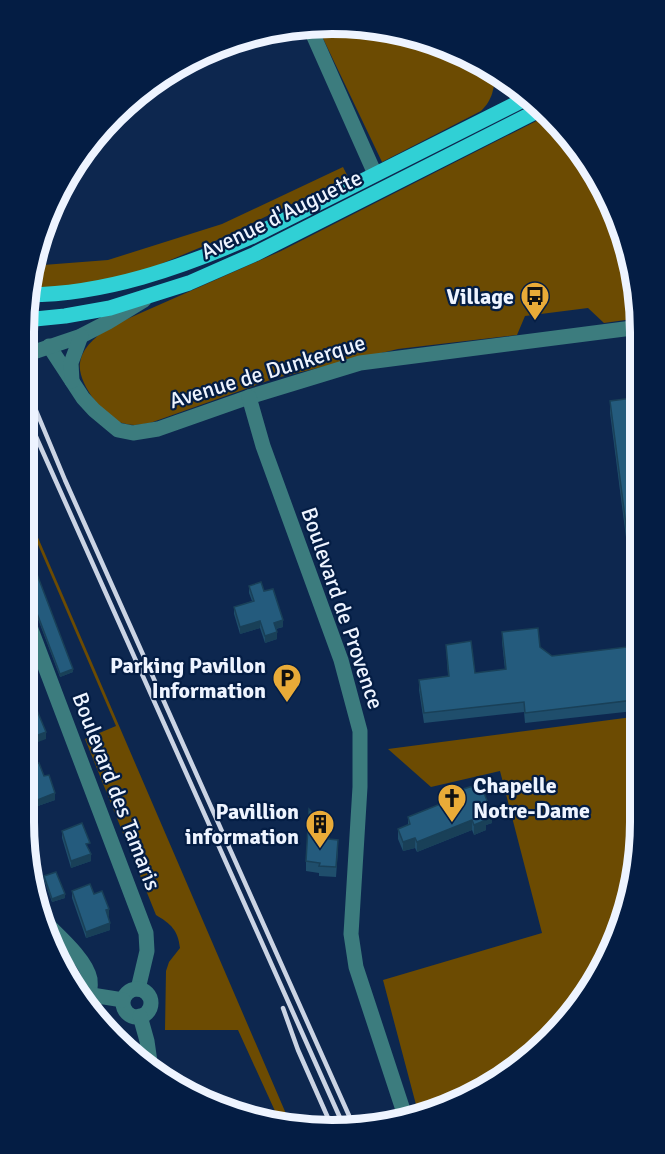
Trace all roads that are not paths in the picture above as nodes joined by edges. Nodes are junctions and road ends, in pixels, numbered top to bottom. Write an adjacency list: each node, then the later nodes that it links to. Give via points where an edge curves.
1 (313, 35): 4 (street)
2 (521, 101): 4 (main road, Avenue d'Auguette)
3 (534, 113): 6 (main road, Avenue d'Auguette, via 255,254)
4 (375, 174): 5 (main road, Avenue d'Auguette, via 210,255 129,282)
5 (37, 295)
6 (149, 297): 7 (main road, Avenue d'Auguette, via 99,310); 9 (street)
7 (35, 319)
8 (630, 328): 13 (street, Avenue de Dunkerque, via 371,361)
9 (81, 336): 10 (street); 12 (street, via 71,363)
10 (49, 346): 11 (street); 12 (street, Avenue de Dunkerque)
11 (34, 351)
12 (72, 381): 13 (street, Avenue de Dunkerque, via 105,421 118,430 133,433 158,429)
13 (249, 397): 22 (street, Boulevard de Provence, via 262,447 322,604 360,731 353,952)
14 (34, 639): 16 (street, Boulevard des Tamaris, via 147,933)
15 (56, 934): 17 (street, via 87,969)
16 (138, 989): 19 (street, via 127,993); 20 (street, via 148,995 151,1003 148,1012)
17 (87, 990)
18 (93, 998): 19 (street)
19 (123, 1000): 20 (street, via 127,1013)
20 (140, 1016): 21 (street)
21 (149, 1057)
22 (403, 1111)

